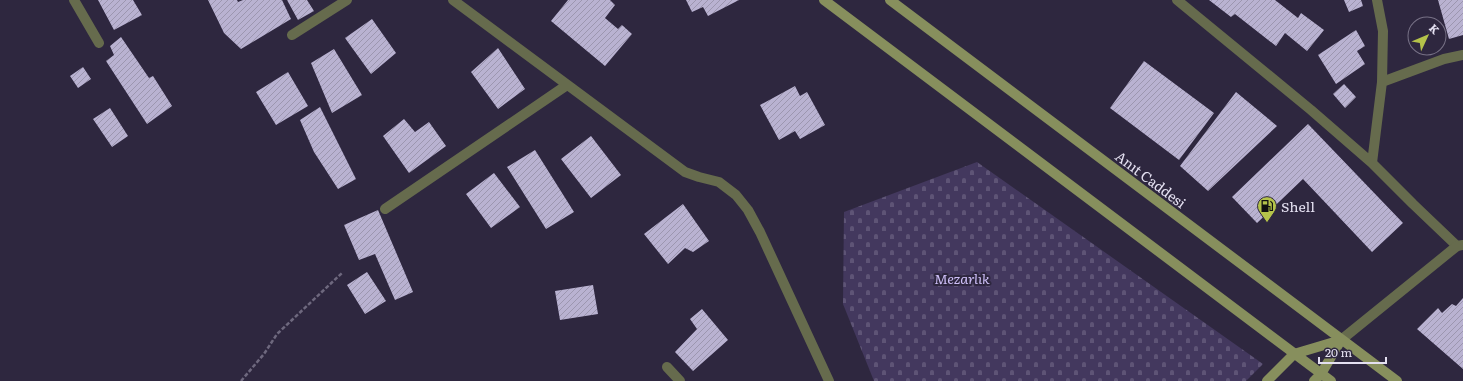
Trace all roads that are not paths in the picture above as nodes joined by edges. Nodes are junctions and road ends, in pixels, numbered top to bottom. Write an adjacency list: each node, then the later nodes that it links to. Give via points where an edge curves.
1 (74, 0): 9 (street)
2 (347, 0): 8 (street)
3 (453, 0): 12 (street)
4 (824, 0): 17 (main road)
5 (890, 0): 16 (main road, Anıt Caddesi)
6 (1177, 0): 13 (street)
7 (1377, 0): 11 (street, via 1383,31)
8 (292, 35)
9 (100, 43)
10 (1463, 55): 11 (street, via 1444,59)
11 (1382, 82): 13 (street)
12 (567, 85): 14 (street); 21 (street, via 685,172 719,182 736,195 760,232)
13 (1372, 163): 15 (street)
14 (385, 210)
15 (1460, 246): 16 (street)
16 (1341, 340): 17 (main road); 19 (main road); 24 (main road, Anıt Caddesi)
17 (1294, 354): 19 (main road); 22 (main road)
18 (667, 367): 20 (street)
19 (1318, 377): 23 (main road)
20 (680, 381)
21 (829, 381)
22 (1267, 381)
23 (1331, 381)
24 (1397, 381)

